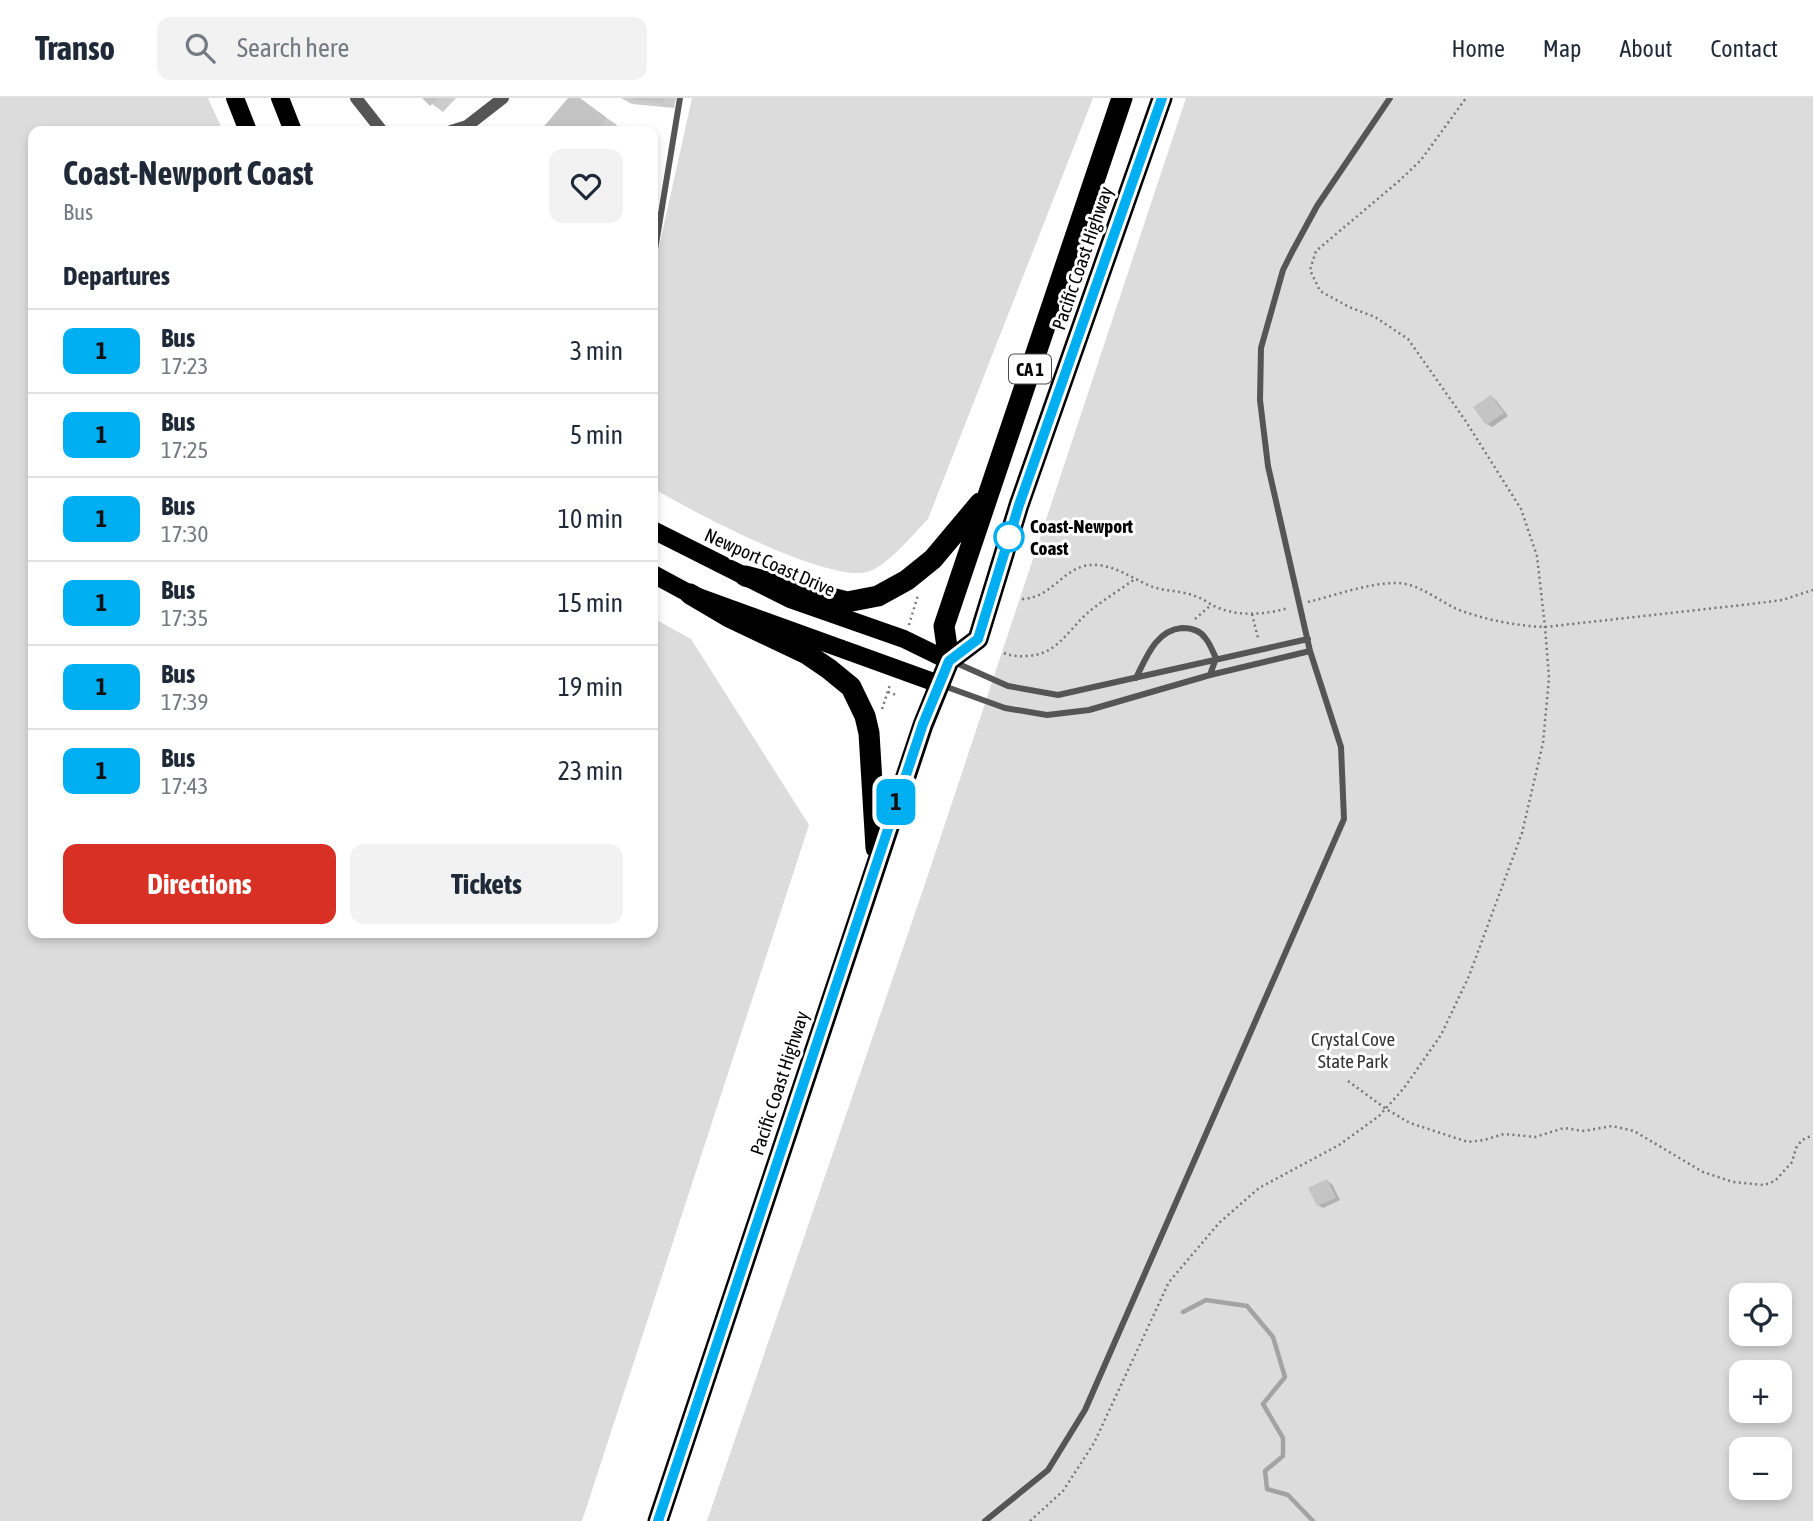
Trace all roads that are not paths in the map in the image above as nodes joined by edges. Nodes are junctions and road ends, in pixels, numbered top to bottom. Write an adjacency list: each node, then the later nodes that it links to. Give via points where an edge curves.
1 (234, 98): 9 (main road)
2 (280, 98): 10 (main road)
3 (356, 98): 11 (street)
4 (503, 98): 12 (street)
5 (680, 98): 13 (lane)
6 (1122, 98): 14 (highway, Pacific Coast Highway / CA 1)
7 (1161, 98): 22 (highway, Pacific Coast Highway / CA 1, via 1019,505 978,639)
8 (1390, 98): 19 (lane, via 1317,206 1292,252 1261,348 1260,400 1268,466)
9 (246, 126)
10 (291, 126)
11 (378, 126)
12 (467, 126)
13 (658, 232)
14 (989, 490): 16 (highway, via 933,559 878,596 847,602); 22 (highway, Pacific Coast Highway / CA 1, via 944,626)
15 (658, 532): 16 (main road, Newport Coast Drive)
16 (745, 576): 22 (main road, Newport Coast Drive, via 790,599 904,639)
17 (658, 577): 18 (main road)
18 (690, 594): 25 (main road); 26 (highway, via 807,654 851,687 869,733)
19 (1307, 639): 20 (lane); 21 (lane)
20 (1310, 651): 23 (lane); 28 (lane, via 1341,747 1344,819 1084,1410 1048,1471)
21 (1216, 659): 23 (lane); 24 (lane); 24 (lane, via 1206,638 1191,629 1177,629 1153,646)
22 (949, 661): 24 (lane, via 1008,686 1058,695); 25 (highway, Pacific Coast Highway / CA 1)
23 (1210, 676): 25 (lane, via 1089,710 1048,715 1005,708)
24 (1136, 678)
25 (939, 684): 26 (highway, Pacific Coast Highway)
26 (877, 857): 27 (highway, Pacific Coast Highway)
27 (658, 1521)
28 (985, 1521)

